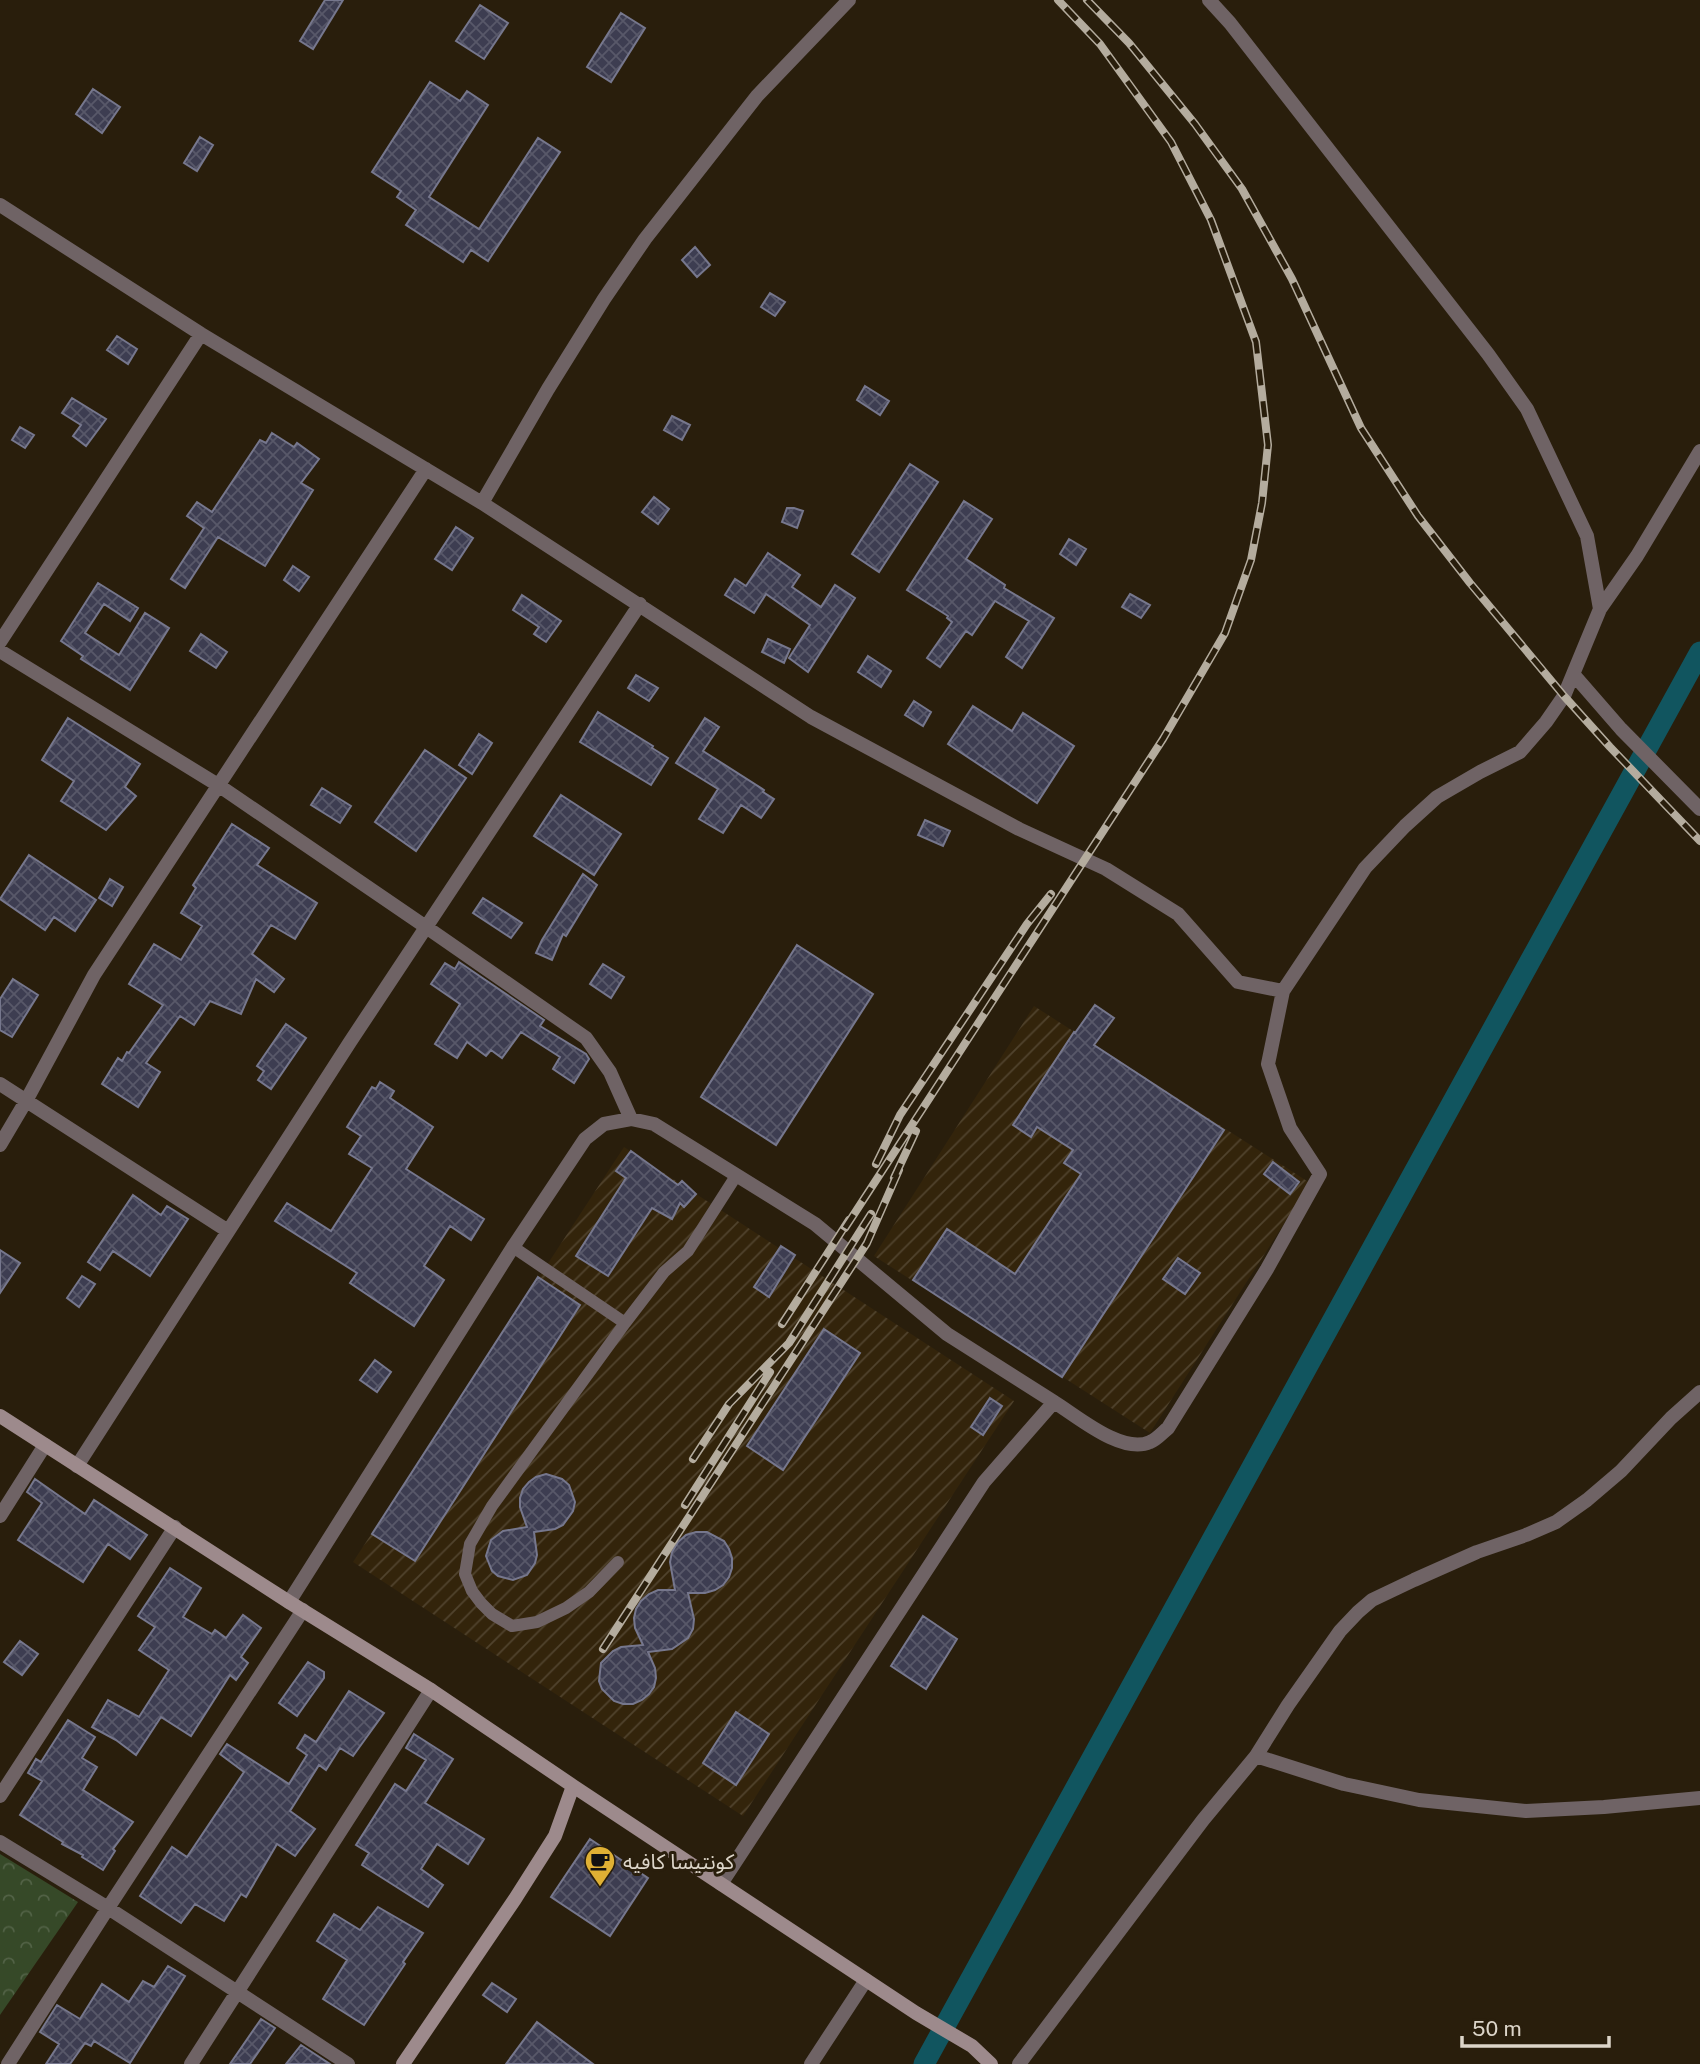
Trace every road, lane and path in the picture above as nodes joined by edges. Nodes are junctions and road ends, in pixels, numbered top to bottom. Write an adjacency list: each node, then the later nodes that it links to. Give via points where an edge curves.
1 (849, 0): 7 (street, via 757,96 645,239 548,389)
2 (1209, 0): 9 (street, via 1352,178 1527,409 1587,536)
3 (0, 205): 4 (street)
4 (201, 334): 6 (street); 10 (street)
5 (1700, 451): 9 (street)
6 (426, 469): 7 (street); 13 (street)
7 (482, 503): 8 (street)
8 (640, 604): 15 (street); 16 (street, via 811,717 1019,829 1106,869 1178,914 1238,982)
9 (1600, 609): 12 (street)
10 (0, 642)
11 (0, 651): 13 (street)
12 (1574, 675): 14 (street); 16 (street, via 1564,696 1520,752 1437,797 1364,868)
13 (218, 785): 15 (street); 18 (street, via 94,975)
14 (1700, 809)
15 (426, 926): 19 (street, via 586,1038 610,1072); 22 (street)
16 (1283, 991): 26 (street, via 1268,1064 1290,1128 1320,1174 1168,1428 1151,1442 1119,1443)
17 (0, 1084): 18 (street)
18 (26, 1101): 20 (street); 22 (street)
19 (631, 1119): 21 (street, via 654,1124); 23 (street, via 604,1124 584,1139)
20 (0, 1145)
21 (736, 1176): 24 (lane, via 688,1251 664,1272); 26 (street, via 815,1224 947,1334)
22 (228, 1231): 29 (street)
23 (513, 1247): 24 (lane); 33 (street)
24 (625, 1323): 32 (lane, via 492,1506 470,1544 465,1574 481,1603 512,1626 537,1622 566,1608)
25 (1700, 1392): 36 (street, via 1621,1471 1556,1522 1372,1600 1340,1631)
26 (1054, 1402): 41 (street, via 984,1482)
27 (0, 1416): 28 (main road)
28 (45, 1446): 29 (main road); 30 (street)
29 (77, 1466): 31 (main road)
30 (0, 1516)
31 (175, 1527): 33 (main road); 38 (street)
32 (618, 1562)
33 (289, 1602): 34 (main road)
34 (303, 1610): 35 (main road); 42 (street)
35 (430, 1690): 37 (main road); 44 (street)
36 (1256, 1756): 39 (street, via 1344,1784 1419,1800 1525,1811); 51 (street)
37 (573, 1786): 41 (main road); 48 (main road, via 555,1836)
38 (0, 1796)
39 (1700, 1798)
40 (0, 1842): 42 (street)
41 (721, 1884): 43 (main road)
42 (108, 1909): 44 (street); 45 (street)
43 (866, 1980): 49 (street); 50 (main road, via 972,2046)
44 (238, 1992): 46 (street); 47 (street)
45 (8, 2064)
46 (191, 2064)
47 (348, 2064)
48 (403, 2064)
49 (811, 2064)
50 (991, 2064)
51 (1020, 2064)

